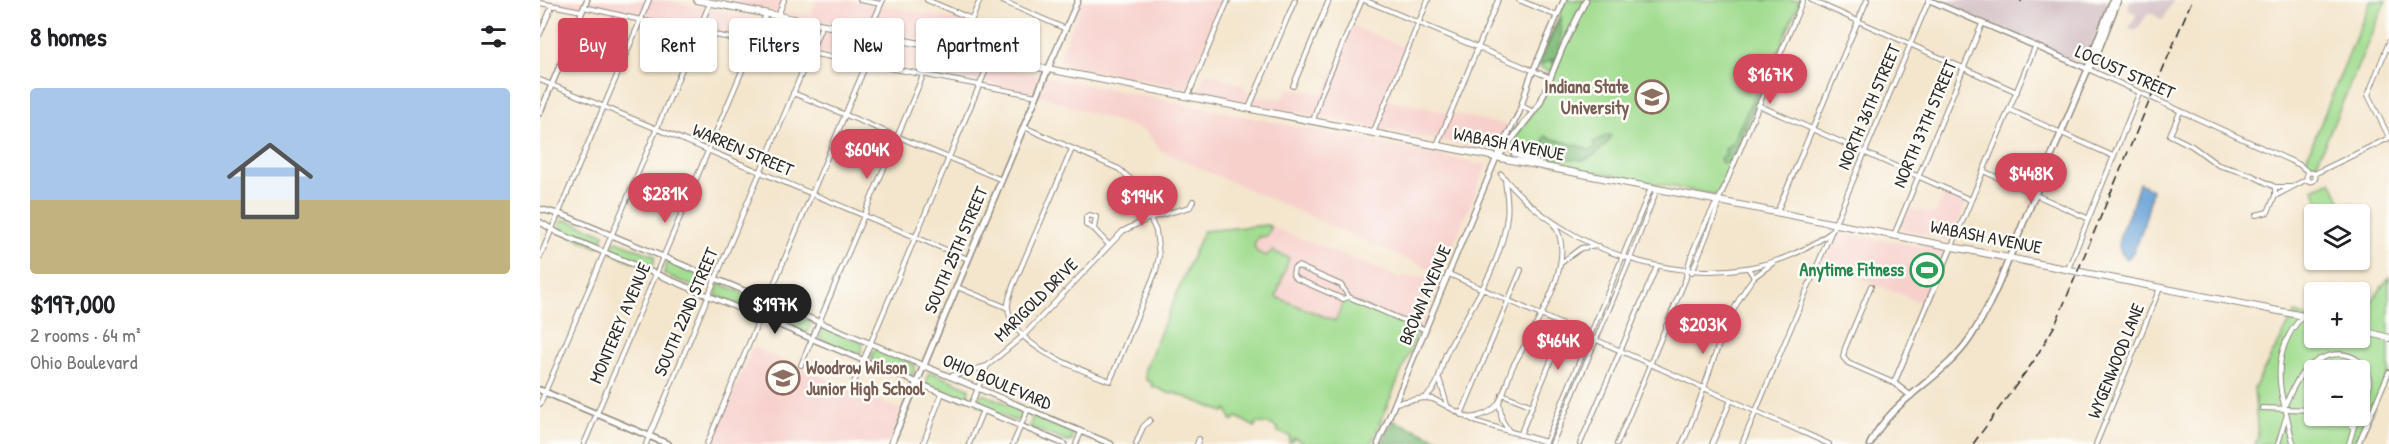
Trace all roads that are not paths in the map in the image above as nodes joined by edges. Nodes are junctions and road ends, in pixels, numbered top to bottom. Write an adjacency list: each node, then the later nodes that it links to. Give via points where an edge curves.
1 (587, 0): 30 (street)
2 (649, 0): 34 (street)
3 (697, 0): 28 (main road, WABASH AVENUE)
4 (784, 0): 32 (street)
5 (860, 0): 26 (street)
6 (927, 0): 38 (street)
7 (980, 0): 39 (street)
8 (1000, 0): 47 (street)
9 (1070, 0): 25 (street)
10 (1227, 0): 75 (street)
11 (1295, 0): 79 (street)
12 (1329, 0): 70 (street)
13 (1363, 0): 43 (street); 85 (street)
14 (1428, 0): 43 (street)
15 (1498, 0): 52 (street)
16 (1519, 0): 33 (street)
17 (1564, 0): 33 (street, BROWN AVENUE)
18 (1586, 0): 66 (street, BROWN AVENUE)
19 (1803, 0): 76 (street)
20 (1811, 0): 41 (street)
21 (1867, 0): 41 (street)
22 (1929, 0): 44 (street, LOCUST STREET); 51 (street, NORTH 36TH STREET)
23 (2112, 0): 57 (main road)
24 (2118, 0): 57 (main road)
25 (1077, 1): 47 (street)
26 (882, 2): 37 (street)
27 (540, 3): 29 (street)
28 (710, 3): 31 (main road, WABASH AVENUE); 35 (street)
29 (552, 6): 30 (street); 49 (street)
30 (583, 9): 40 (street); 68 (street)
31 (766, 13): 32 (main road, WABASH AVENUE); 36 (street, MONTEREY AVENUE)
32 (778, 16): 45 (main road, WABASH AVENUE)
33 (1557, 16): 59 (street, BROWN AVENUE)
34 (642, 18)
35 (703, 18)
36 (764, 18)
37 (875, 18)
38 (970, 18)
39 (972, 18)
40 (640, 21)
41 (1858, 21): 51 (street); 89 (street)
42 (640, 23): 77 (street)
43 (1419, 23): 52 (street); 90 (street)
44 (1982, 24): 53 (street, LOCUST STREET); 55 (street, NORTH 37TH STREET)
45 (822, 25): 46 (main road, WABASH AVENUE); 48 (street, SOUTH 22ND STREET)
46 (832, 27)
47 (1066, 28): 56 (street)
48 (820, 30)
49 (540, 34)
50 (2389, 42): 93 (street, via 2368,95)
51 (1910, 44): 55 (street); 98 (street, NORTH 36TH STREET)
52 (1478, 47): 59 (street); 95 (street)
53 (2035, 47): 57 (street, LOCUST STREET); 71 (street)
54 (1040, 67): 56 (main road, WABASH AVENUE)
55 (1964, 68): 71 (street); 108 (street, NORTH 37TH STREET)
56 (1048, 69): 74 (main road, SOUTH 25TH STREET); 75 (main road, WABASH AVENUE)
57 (2088, 69): 73 (street, LOCUST STREET); 91 (main road)
58 (904, 70): 65 (street)
59 (1534, 71): 66 (street); 78 (street, BROWN AVENUE)
60 (680, 72): 87 (street)
61 (741, 72): 97 (street, MONTEREY AVENUE)
62 (802, 72): 72 (street, SOUTH 22ND STREET)
63 (863, 72): 84 (street)
64 (985, 72): 69 (street)
65 (923, 74): 69 (street); 92 (street)
66 (1551, 78): 81 (street, BROWN AVENUE)
67 (540, 80): 68 (street, WARREN STREET)
68 (552, 85): 77 (street, WARREN STREET); 83 (street)
69 (980, 85): 74 (street); 99 (street)
70 (1293, 86)
71 (2017, 92): 80 (street)
72 (793, 93): 84 (street); 104 (street, SOUTH 22ND STREET)
73 (2139, 94): 82 (street, LOCUST STREET); 101 (street)
74 (1037, 96): 88 (main road, SOUTH 25TH STREET)
75 (1188, 96): 79 (main road, WABASH AVENUE)
76 (1758, 105): 89 (street); 120 (street)
77 (604, 106): 87 (street, WARREN STREET); 125 (street)
78 (1522, 106): 81 (street); 86 (street, BROWN AVENUE)
79 (1250, 108): 85 (main road, WABASH AVENUE)
80 (2010, 110): 91 (street); 103 (street)
81 (1533, 112): 86 (street, BROWN AVENUE)
82 (2180, 112): 105 (street, LOCUST STREET, via 2300,165); 113 (street, via 2170,135 2218,165)
83 (540, 113)
84 (845, 114): 92 (street); 115 (street)
85 (1313, 121): 90 (main road, WABASH AVENUE)
86 (1516, 126): 94 (street, BROWN AVENUE); 100 (street, BROWN AVENUE)
87 (656, 128): 97 (street, WARREN STREET); 136 (street)
88 (1024, 128): 96 (street); 111 (main road, SOUTH 25TH STREET)
89 (1812, 129): 98 (street); 124 (street)
90 (1373, 133): 95 (main road, WABASH AVENUE)
91 (2061, 133): 101 (street); 117 (main road)
92 (896, 136): 99 (street); 126 (street)
93 (2389, 138): 107 (street)
94 (1509, 141): 100 (street, BROWN AVENUE); 102 (street, via 1514,154)
95 (1437, 145): 100 (main road, WABASH AVENUE)
96 (1072, 149): 128 (street, via 1119,169 1133,181); 173 (street, via 1013,286)
97 (708, 150): 104 (street, WARREN STREET); 148 (street, MONTEREY AVENUE)
98 (1865, 153): 108 (street); 132 (street, NORTH 36TH STREET)
99 (949, 157): 111 (street); 137 (street)
100 (1498, 157): 102 (main road, WABASH AVENUE); 161 (street, BROWN AVENUE)
101 (2113, 157): 129 (street)
102 (1546, 166): 114 (main road, WABASH AVENUE)
103 (1983, 171): 117 (street); 121 (street)
104 (760, 172): 115 (street, WARREN STREET); 164 (street, SOUTH 22ND STREET)
105 (2309, 173): 107 (street, LOCUST STREET); 110 (street)
106 (1502, 174): 109 (street)
107 (2314, 174): 110 (street, via 2313,180)
108 (1918, 176): 121 (street); 139 (street, NORTH 37TH STREET)
109 (1505, 179): 116 (street); 119 (street)
110 (2307, 179): 112 (street)
111 (1002, 180): 150 (main road, SOUTH 25TH STREET)
112 (2294, 186): 113 (street); 118 (street)
113 (2275, 187): 118 (street)
114 (1654, 188): 120 (main road, WABASH AVENUE); 149 (street); 151 (street)
115 (812, 193): 126 (street, WARREN STREET); 171 (street)
116 (1518, 194): 119 (street); 131 (street)
117 (2036, 194): 129 (street); 146 (main road)
118 (2275, 196): 127 (street, via 2268,212)
119 (1508, 198): 168 (street, via 1502,241)
120 (1718, 200): 124 (main road, WABASH AVENUE); 138 (street)
121 (1971, 200): 143 (street)
122 (1193, 201): 128 (street, MARIGOLD DRIVE, via 1190,207)
123 (540, 209): 125 (street, OHIO BOULEVARD)
124 (1777, 212): 132 (main road, WABASH AVENUE)
125 (558, 214): 133 (street); 136 (street, OHIO BOULEVARD)
126 (864, 215): 137 (street, WARREN STREET); 177 (street)
127 (2256, 215)
128 (1150, 218): 140 (street, MARIGOLD DRIVE, via 1123,231); 181 (street, via 1158,243 1156,271 1110,381 1040,351)
129 (2087, 218): 156 (street)
130 (540, 222): 133 (street, OHIO BOULEVARD)
131 (1552, 222): 142 (street); 153 (street, via 1562,238)
132 (1835, 224): 135 (street, NORTH 36TH STREET); 139 (main road, WABASH AVENUE)
133 (552, 229): 144 (street, OHIO BOULEVARD); 147 (street)
134 (1094, 229): 140 (street)
135 (1831, 232): 141 (street); 145 (street, NORTH 36TH STREET)
136 (611, 235): 144 (street); 148 (street, OHIO BOULEVARD)
137 (915, 236): 150 (street, WARREN STREET); 186 (street)
138 (1703, 236): 158 (street); 159 (street)
139 (1894, 236): 143 (main road, WABASH AVENUE)
140 (1108, 244): 181 (street, MARIGOLD DRIVE, via 1070,290)
141 (1813, 245): 145 (street, via 1820,248); 152 (street)
142 (1599, 246): 149 (street); 153 (street, via 1581,248)
143 (1952, 246): 146 (main road, WABASH AVENUE); 201 (street)
144 (603, 252): 160 (street, OHIO BOULEVARD); 205 (street)
145 (1821, 256): 223 (street, NORTH 36TH STREET)
146 (2010, 256): 156 (main road, WABASH AVENUE); 209 (main road, via 1970,339)
147 (540, 257)
148 (663, 257): 160 (street, MONTEREY AVENUE); 164 (street, OHIO BOULEVARD)
149 (1624, 257): 151 (street); 183 (street)
150 (968, 259): 166 (main road, SOUTH 25TH STREET)
151 (1630, 259): 154 (street); 185 (street)
152 (1776, 261): 155 (street); 162 (street)
153 (1560, 264): 175 (street)
154 (1657, 266): 158 (street); 187 (street)
155 (1747, 267): 159 (street); 162 (street)
156 (2068, 269): 167 (main road, WABASH AVENUE)
157 (1521, 270): 172 (street)
158 (1687, 270): 159 (street); 163 (street)
159 (1693, 270): 163 (street)
160 (656, 273): 169 (street, OHIO BOULEVARD); 225 (street, MONTEREY AVENUE)
161 (1449, 274): 168 (street); 179 (street, BROWN AVENUE)
162 (1754, 277): 204 (street, via 1725,326)
163 (1686, 278): 191 (street)
164 (715, 279): 169 (street, SOUTH 22ND STREET); 171 (street, OHIO BOULEVARD)
165 (1871, 286): 201 (street, via 1844,357 1848,363)
166 (957, 287): 173 (street); 193 (main road, SOUTH 25TH STREET)
167 (2160, 288): 174 (main road, WABASH AVENUE); 261 (street, WYGENWOOD LANE)
168 (1482, 289): 172 (street); 199 (street, via 1448,350)
169 (708, 295): 176 (street, OHIO BOULEVARD); 236 (street, SOUTH 22ND STREET)
170 (1349, 297): 170 (street, via 1341,285 1294,267 1295,278 1343,299); 179 (street)
171 (767, 300): 176 (street); 177 (street, OHIO BOULEVARD)
172 (1508, 301): 175 (street); 226 (street)
173 (1008, 308): 181 (street)
174 (2303, 315): 219 (street, via 2293,326 2280,357)
175 (1541, 316): 178 (street); 208 (street)
176 (760, 317): 182 (street, OHIO BOULEVARD); 242 (street)
177 (818, 321): 182 (street); 186 (street, OHIO BOULEVARD)
178 (1565, 327): 183 (street); 217 (street)
179 (1426, 330): 213 (street, BROWN AVENUE)
180 (2370, 333): 184 (main road)
181 (1024, 335): 194 (street, MARIGOLD DRIVE)
182 (811, 338): 188 (street, OHIO BOULEVARD); 192 (street)
183 (1590, 338): 185 (street); 238 (street)
184 (2389, 338)
185 (1596, 340): 187 (street); 253 (street)
186 (870, 343): 188 (street); 193 (street, OHIO BOULEVARD)
187 (1619, 351): 191 (street); 254 (street)
188 (863, 360): 200 (street, OHIO BOULEVARD); 202 (street)
189 (2319, 360): 190 (street, via 2339,353)
190 (2361, 360)
191 (1650, 364): 204 (street); 255 (street)
192 (801, 365)
193 (924, 365): 198 (street, OHIO BOULEVARD); 200 (main road, SOUTH 25TH STREET)
194 (987, 366): 198 (street, MARIGOLD DRIVE); 203 (street, MARIGOLD DRIVE)
195 (2370, 368): 206 (street)
196 (2304, 371): 219 (street)
197 (2389, 372): 265 (street)
198 (950, 376): 203 (street, OHIO BOULEVARD)
199 (1440, 380): 210 (street); 216 (street)
200 (917, 382): 207 (street, OHIO BOULEVARD); 243 (main road, SOUTH 25TH STREET)
201 (1894, 383): 209 (street)
202 (852, 387)
203 (978, 388): 215 (street, MARIGOLD DRIVE); 220 (street, OHIO BOULEVARD)
204 (1704, 388): 211 (street); 256 (street)
205 (542, 391): 214 (street); 225 (main road)
206 (2370, 391)
207 (942, 393): 215 (street, OHIO BOULEVARD); 244 (street)
208 (1502, 394): 212 (street); 217 (street)
209 (1911, 396): 260 (main road, via 1886,419)
210 (1424, 398): 213 (street); 216 (street)
211 (1731, 400): 223 (street); 257 (street)
212 (1499, 402): 227 (street, via 1488,412); 234 (street)
213 (1395, 403): 252 (street, BROWN AVENUE)
214 (540, 404)
215 (971, 405): 222 (street, OHIO BOULEVARD)
216 (1447, 405): 226 (street)
217 (1530, 405): 235 (street)
218 (2262, 408): 219 (street)
219 (2284, 408): 221 (street); 224 (street)
220 (1028, 409): 229 (street); 233 (street, OHIO BOULEVARD)
221 (2304, 409)
222 (983, 410): 229 (street, OHIO BOULEVARD); 245 (street)
223 (1756, 411): 258 (street, NORTH 36TH STREET); 259 (street)
224 (2286, 413): 262 (street); 263 (street)
225 (597, 414): 236 (main road); 239 (street, MONTEREY AVENUE)
226 (1461, 415): 227 (street)
227 (1468, 418): 234 (street)
228 (1150, 420): 250 (street)
229 (1021, 425): 246 (street); 247 (street, OHIO BOULEVARD)
230 (2352, 426): 232 (street)
231 (2354, 426): 232 (street)
232 (2353, 430): 264 (street)
233 (1081, 432): 248 (street); 249 (street, OHIO BOULEVARD)
234 (1509, 432): 235 (street)
235 (1520, 435): 238 (street)
236 (649, 436): 240 (street, SOUTH 22ND STREET); 241 (main road)
237 (1199, 439): 251 (street)
238 (1546, 442): 253 (street)
239 (584, 444)
240 (646, 444)
241 (668, 444)
242 (707, 444)
243 (891, 444)
244 (923, 444)
245 (969, 444)
246 (1013, 444)
247 (1063, 444)
248 (1076, 444)
249 (1111, 444)
250 (1136, 444)
251 (1197, 444)
252 (1378, 444)
253 (1553, 444)
254 (1580, 444)
255 (1617, 444)
256 (1682, 444)
257 (1712, 444)
258 (1742, 444)
259 (1829, 444)
260 (1870, 444)
261 (2096, 444)
262 (2278, 444)
263 (2294, 444)
264 (2349, 444)
265 (2358, 444)

